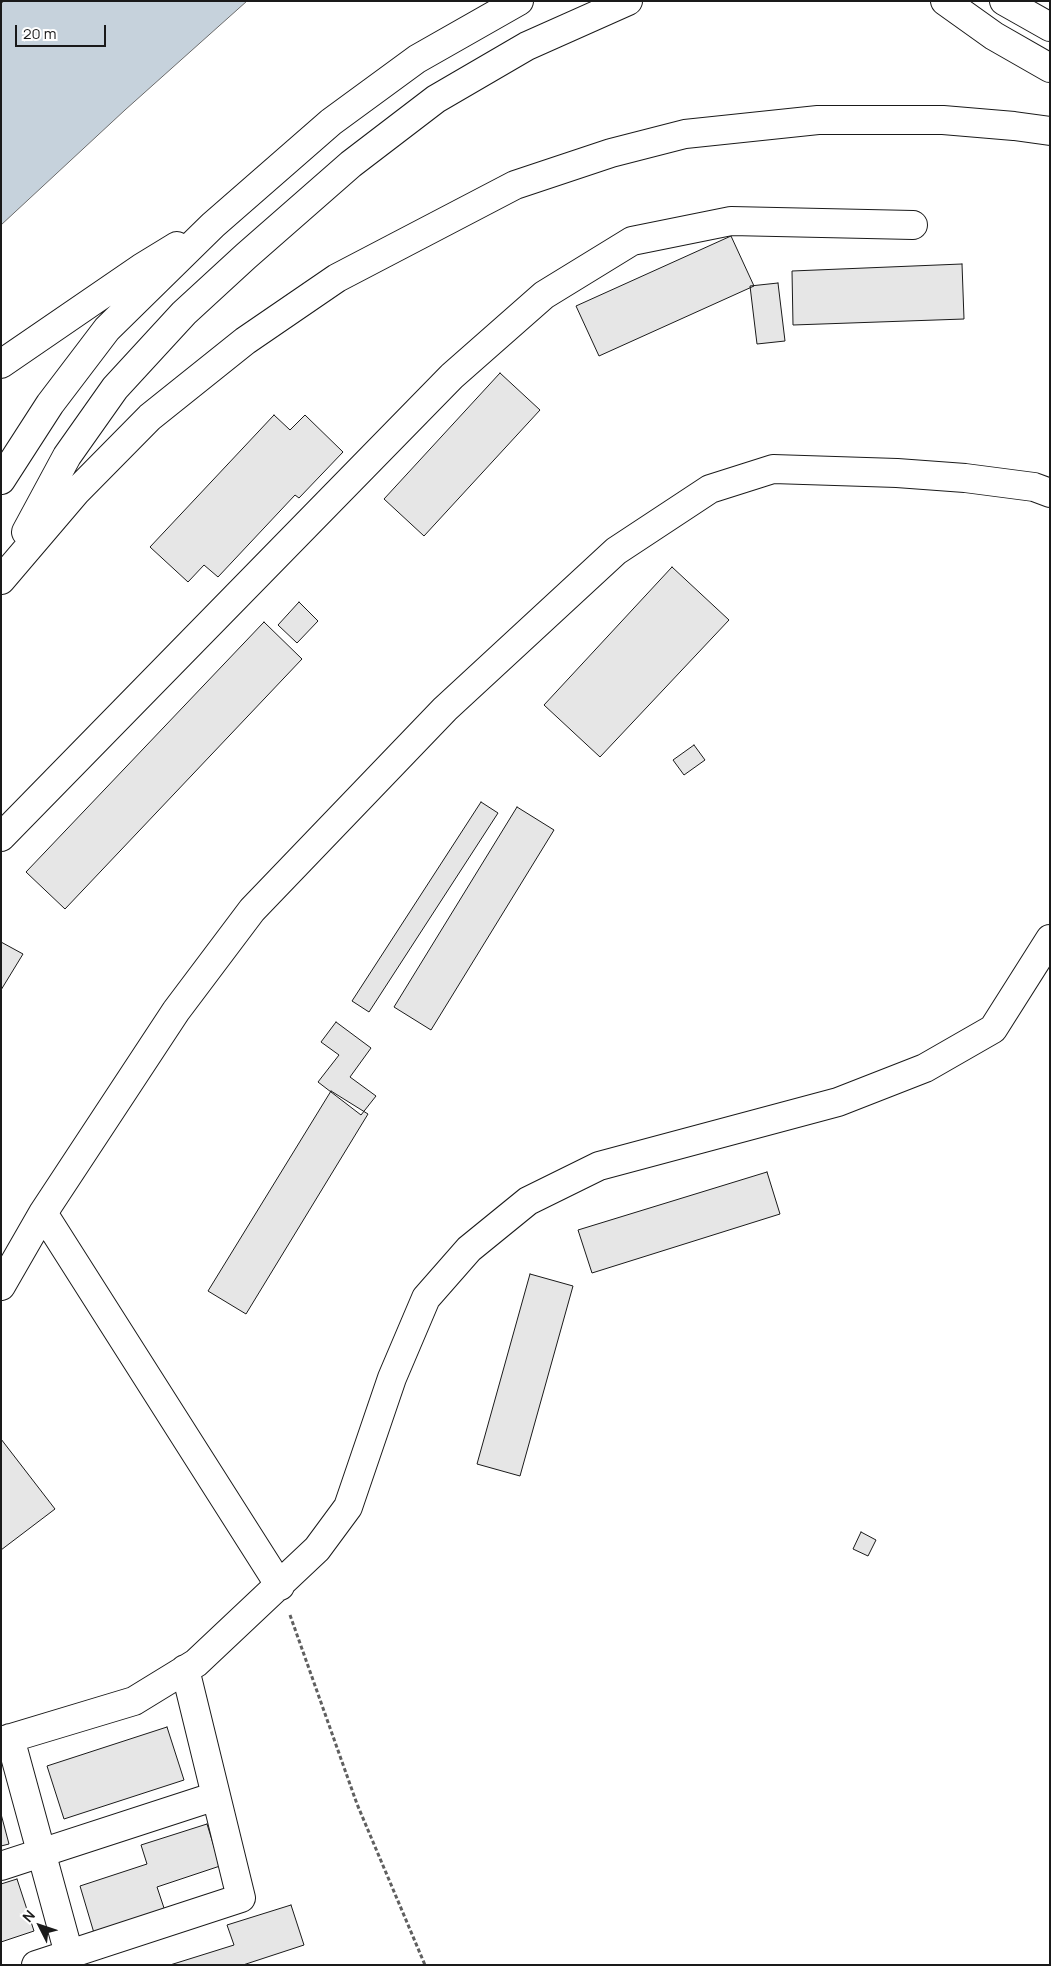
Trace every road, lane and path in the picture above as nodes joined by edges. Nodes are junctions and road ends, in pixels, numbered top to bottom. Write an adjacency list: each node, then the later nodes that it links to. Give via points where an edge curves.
1 (520, 1): 8 (main road, via 409,65 331,122)
2 (628, 1): 13 (main road, via 527,46 436,99 352,164 246,256 184,314 115,388 67,456)
3 (945, 1): 6 (main road, via 994,36)
4 (1004, 1): 5 (main road)
5 (1050, 27)
6 (1050, 68)
7 (1050, 132): 13 (main road, via 943,120 818,120 685,134 611,153 515,185 337,278 245,341 150,417 76,492)
8 (213, 225): 10 (main road, via 141,268); 11 (main road, via 108,330 50,404)
9 (913, 225): 14 (main road, via 731,221 632,241 544,296 452,376)
10 (1, 364)
11 (1, 480)
12 (1050, 493): 16 (main road, via 1034,487 965,478 773,469 710,489 616,551 445,709 252,910 176,1011)
13 (1, 578)
14 (1, 836)
15 (1050, 939): 19 (main road, via 993,1029 925,1068 838,1102 599,1166 528,1202 469,1249 426,1298 392,1378 348,1507 317,1549)
16 (42, 1213): 17 (main road); 18 (main road); 19 (main road)
17 (1, 1258)
18 (1, 1286)
19 (280, 1586): 20 (main road, via 196,1663); 27 (path, via 357,1804)
20 (185, 1669): 21 (main road, via 134,1701); 22 (main road)
21 (6, 1739): 23 (main road)
22 (216, 1796): 23 (main road); 25 (main road, via 241,1898)
23 (42, 1854): 24 (main road); 25 (main road)
24 (1, 1866)
25 (69, 1954): 26 (main road)
26 (36, 1965)
27 (425, 1965)

